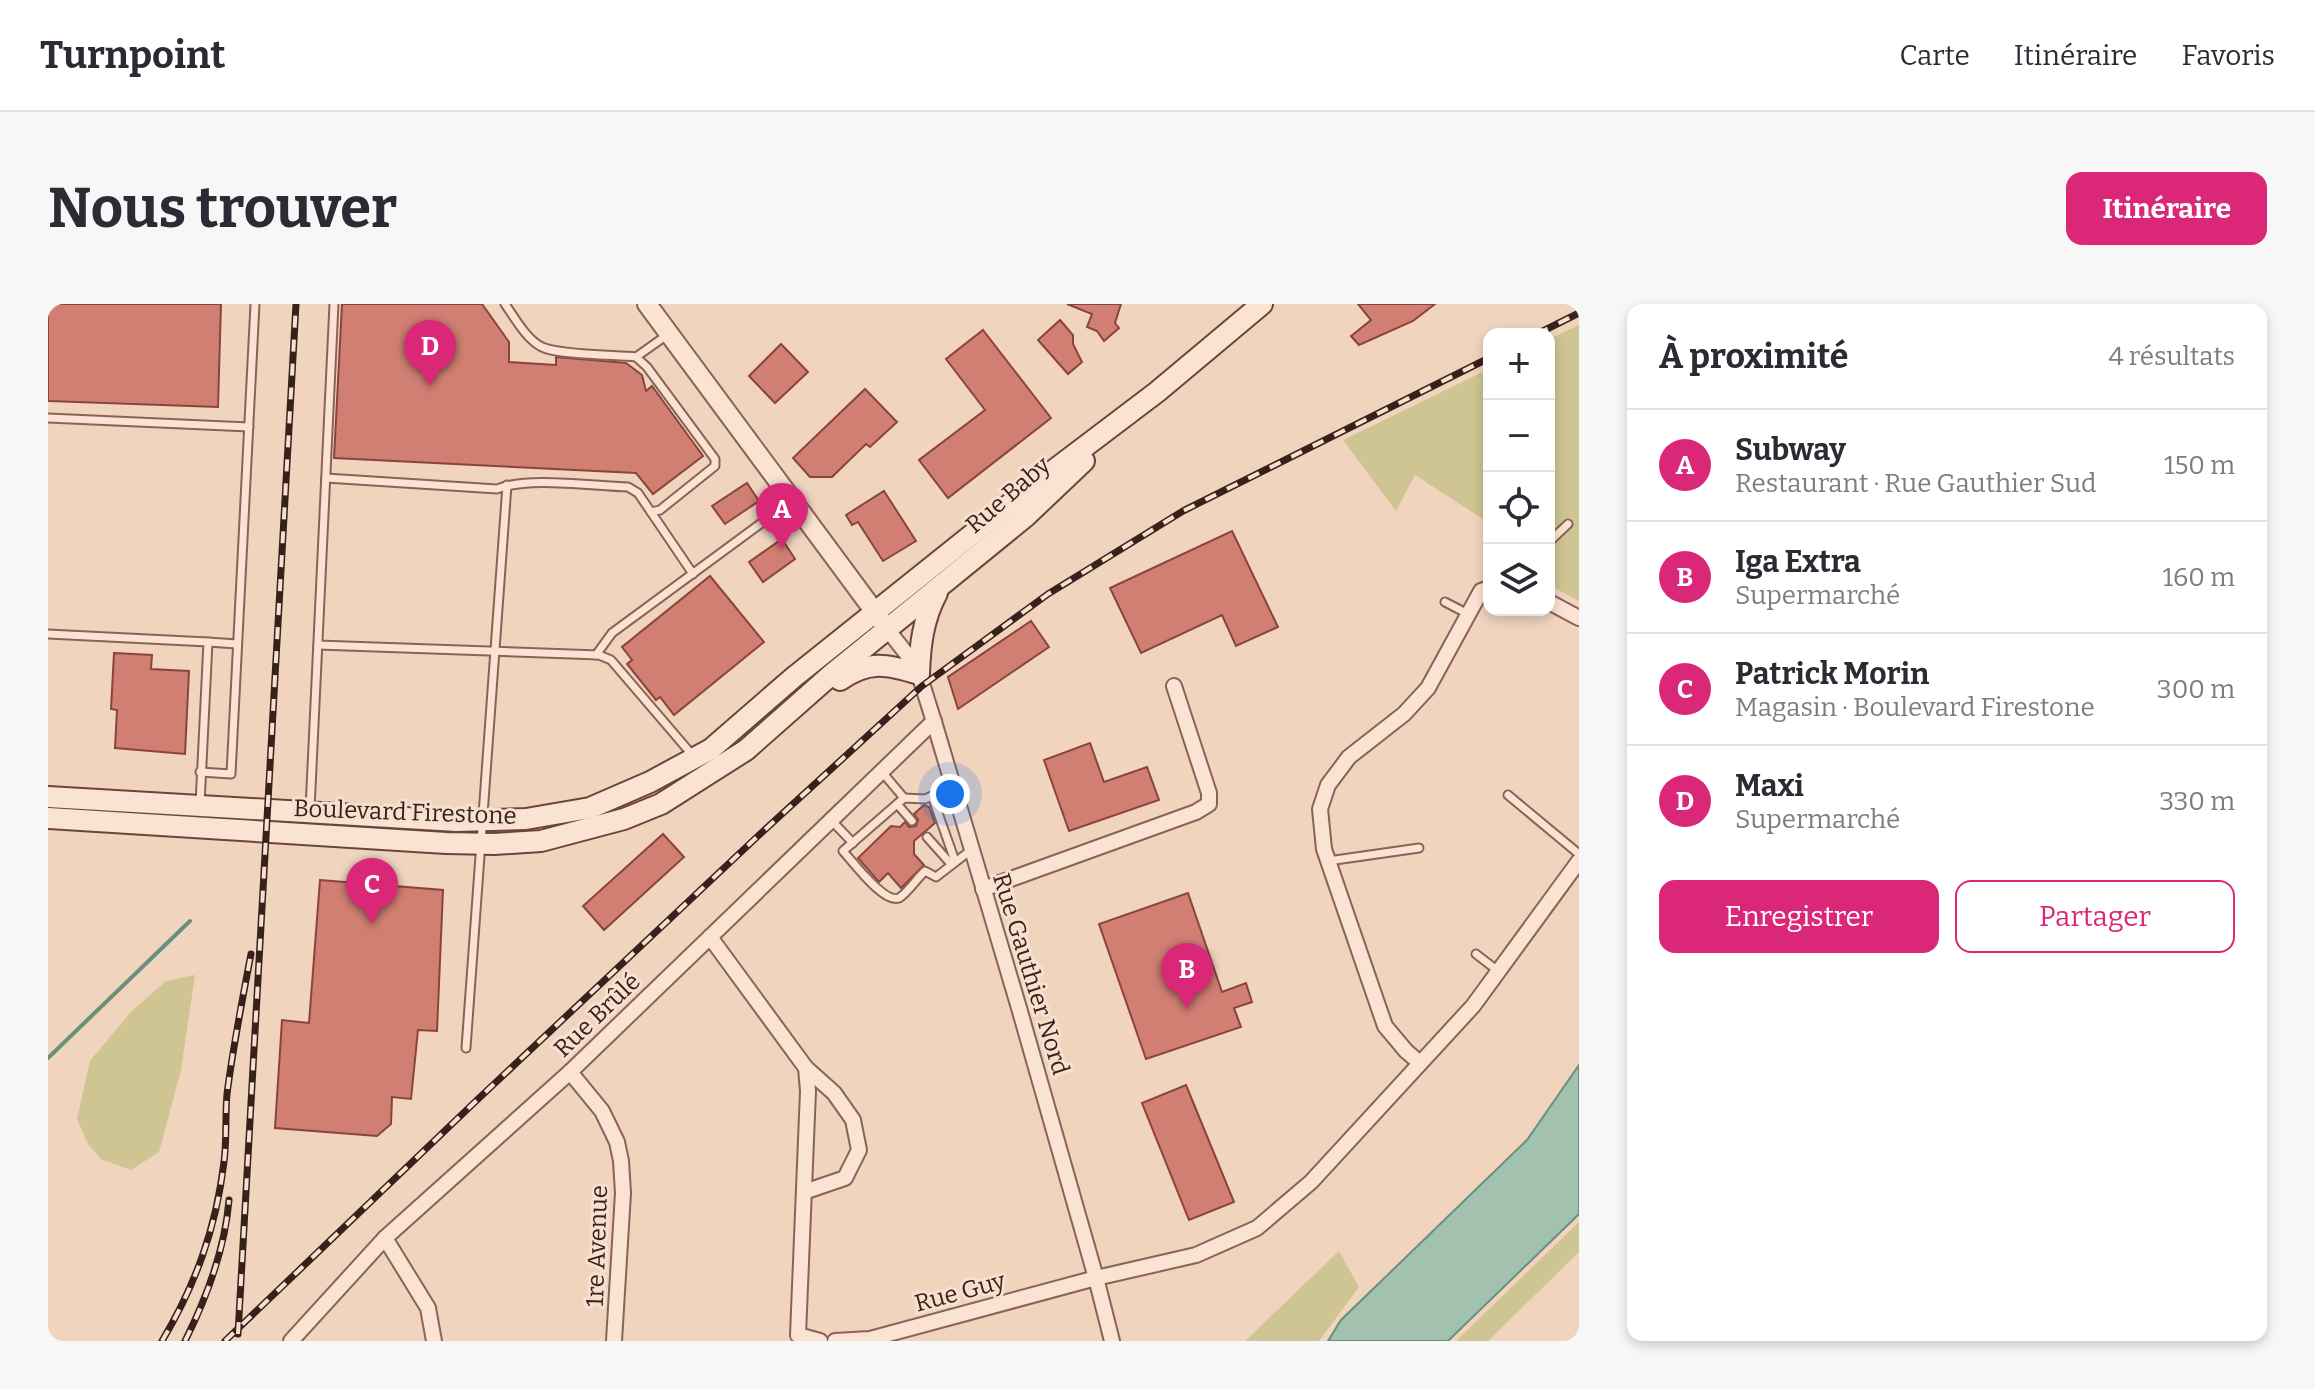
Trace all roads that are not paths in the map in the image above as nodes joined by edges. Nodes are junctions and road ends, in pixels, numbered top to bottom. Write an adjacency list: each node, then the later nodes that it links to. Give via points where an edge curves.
1 (255, 304): 10 (lane)
2 (334, 304): 11 (lane)
3 (505, 304): 7 (lane, via 544,348)
4 (647, 304): 6 (street)
5 (1262, 304): 8 (main road, Rue Baby)
6 (668, 333): 7 (lane); 13 (street)
7 (636, 357): 14 (lane, via 715,459 715,466)
8 (1157, 392): 18 (main road, Rue Baby, via 1025,517); 24 (main road, Rue Baby, via 1029,489)
9 (48, 418): 10 (lane)
10 (249, 427): 27 (lane)
11 (326, 478): 12 (lane, via 497,489); 28 (lane)
12 (507, 485): 14 (lane, via 628,487); 29 (lane)
13 (792, 501): 17 (lane); 24 (street)
14 (651, 512): 17 (lane)
15 (1568, 524): 16 (lane)
16 (1555, 536)
17 (693, 574): 30 (lane, via 612,633)
18 (941, 586): 24 (main road, Rue Baby); 31 (main road, via 925,620)
19 (1483, 590): 22 (street)
20 (1445, 602): 22 (lane)
21 (1555, 605): 23 (street)
22 (1469, 614): 55 (street, via 1428,688 1349,757 1328,785 1320,809)
23 (1579, 618)
24 (881, 621): 31 (street, Rue Gauthier Nord); 33 (main road, Boulevard Firestone); 35 (main road, Boulevard Firestone, via 794,677)
25 (48, 634): 26 (lane)
26 (208, 642): 27 (lane); 37 (lane)
27 (237, 644): 37 (lane, via 231,774)
28 (318, 645): 29 (lane); 45 (lane)
29 (495, 652): 30 (lane); 47 (lane)
30 (596, 655): 35 (lane, via 611,660)
31 (919, 674): 33 (main road, via 883,665 861,668); 34 (street, Rue Gauthier Nord)
32 (1174, 686): 58 (street, via 1209,804)
33 (783, 717): 52 (main road, Boulevard Firestone, via 746,750 661,804 541,841)
34 (934, 721): 36 (street, Rue Brûlé); 38 (street, Rue Gauthier Nord)
35 (694, 758): 47 (main road, Boulevard Firestone, via 590,808)
36 (881, 771): 42 (lane); 48 (street, Rue Brûlé)
37 (200, 772): 44 (lane)
38 (954, 787): 40 (lane); 54 (street, Rue Gauthier Nord)
39 (1508, 795): 56 (lane)
40 (932, 796): 42 (lane); 57 (lane)
41 (48, 797): 44 (main road, Boulevard Firestone)
42 (904, 798): 43 (lane)
43 (897, 804): 49 (lane); 51 (lane)
44 (200, 807): 45 (main road, Boulevard Firestone)
45 (310, 813): 47 (main road, Boulevard Firestone)
46 (48, 818): 52 (main road, Boulevard Firestone)
47 (483, 820): 52 (lane)
48 (831, 820): 51 (lane); 59 (street, Rue Brûlé)
49 (912, 821)
50 (927, 837): 57 (lane)
51 (853, 843): 57 (lane, via 843,851 882,894 894,899 925,871 936,877)
52 (481, 844): 62 (lane)
53 (1419, 848): 55 (lane)
54 (971, 850): 57 (lane); 58 (street, Rue Gauthier Nord)
55 (1328, 861): 63 (street, via 1385,1026)
56 (1578, 862): 61 (street, Rue Guy)
57 (953, 863)
58 (983, 889): 68 (street, Rue Gauthier Nord)
59 (710, 937): 64 (street); 65 (street, Rue Brûlé)
60 (1476, 954): 61 (lane)
61 (1498, 971): 63 (street, Rue Guy)
62 (466, 1048)
63 (1420, 1063): 68 (street, Rue Guy, via 1311,1182 1257,1228 1196,1255)
64 (806, 1068): 66 (street); 66 (street, via 834,1093 853,1120 859,1150 845,1178)
65 (570, 1072): 67 (street, Rue Brûlé); 72 (street, 1re Avenue, via 602,1111 621,1161)
66 (804, 1192): 73 (street, via 798,1335)
67 (385, 1238): 70 (street, Rue Brûlé); 71 (street, via 428,1308)
68 (1096, 1278): 69 (street, Rue Guy); 75 (street, Rue Gauthier Nord)
69 (916, 1334): 74 (street, Rue Guy)
70 (291, 1341)
71 (434, 1341)
72 (614, 1341)
73 (820, 1341)
74 (835, 1341)
75 (1112, 1341)

